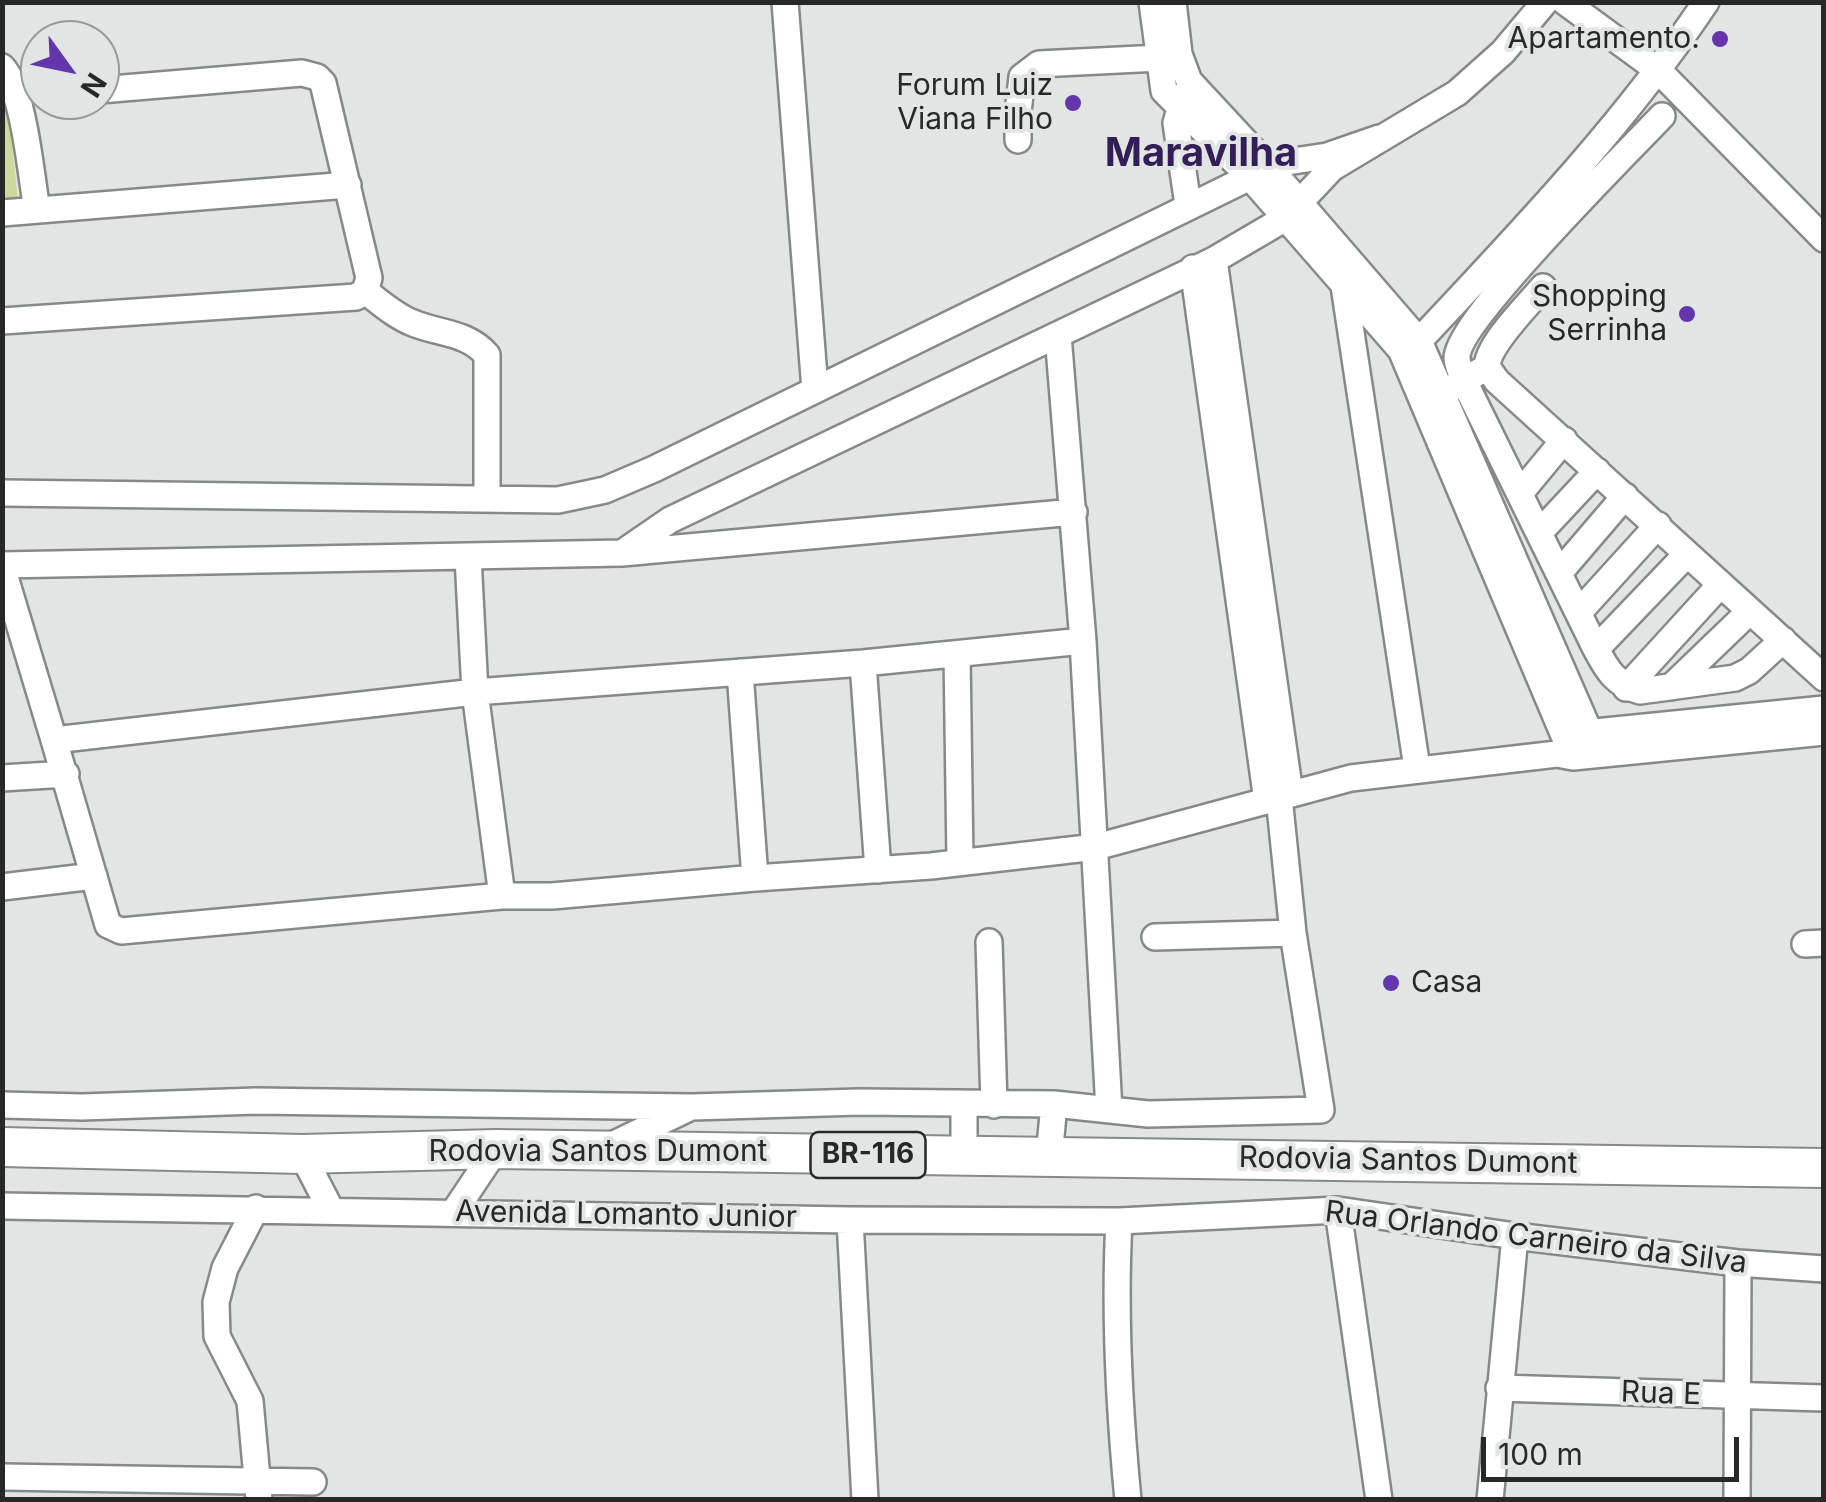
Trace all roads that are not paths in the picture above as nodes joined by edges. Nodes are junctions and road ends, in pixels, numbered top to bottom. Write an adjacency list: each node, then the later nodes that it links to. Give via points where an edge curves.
1 (785, 2): 32 (street)
2 (1152, 2): 7 (street)
3 (1173, 2): 12 (street)
4 (1545, 2): 15 (street, via 1457,93)
5 (1565, 2): 9 (street)
6 (1706, 2): 9 (street)
7 (1159, 58): 12 (street, via 1164,91); 16 (street, via 1039,64 1022,77)
8 (2, 67): 10 (street)
9 (1659, 71): 23 (street); 30 (street, via 1538,214)
10 (20, 86)
11 (120, 88): 18 (street, via 309,74 323,83)
12 (1185, 93): 17 (street); 19 (street, via 1176,123)
13 (1662, 116): 33 (street, via 1512,274 1464,338)
14 (31, 120): 20 (street)
15 (1379, 138): 17 (street); 22 (street, via 1332,168)
16 (1018, 140)
17 (1258, 171): 19 (street); 22 (street)
18 (348, 185): 20 (street); 27 (street, via 369,278)
19 (1188, 205): 32 (street)
20 (37, 210): 21 (street)
21 (2, 212)
22 (1292, 212): 24 (street); 25 (street); 30 (street)
23 (1824, 239)
24 (1204, 264): 29 (street); 68 (street)
25 (1344, 286): 30 (street); 65 (street)
26 (1543, 288): 31 (street)
27 (365, 292): 28 (street); 39 (street, via 414,324 464,336 487,355)
28 (2, 321)
29 (1058, 335): 40 (street); 43 (street, via 670,520)
30 (1410, 346): 33 (street)
31 (1487, 366): 33 (street); 34 (street)
32 (815, 390): 39 (street, via 605,490 558,500)
33 (1443, 392): 36 (street); 64 (street)
34 (1564, 440): 35 (street); 36 (street)
35 (1598, 470): 38 (street); 42 (street)
36 (1522, 492): 42 (street)
37 (2, 494): 39 (street)
38 (1625, 496): 41 (street); 47 (street)
39 (487, 498)
40 (1074, 512): 43 (street); 51 (street)
41 (1658, 525): 44 (street); 49 (street)
42 (1540, 532): 47 (street)
43 (622, 553): 45 (street)
44 (1687, 554): 48 (street); 53 (street)
45 (468, 557): 46 (street); 60 (street)
46 (2, 566): 63 (street)
47 (1560, 572): 49 (street)
48 (1720, 585): 50 (street); 58 (street)
49 (1580, 611): 53 (street)
50 (1750, 611): 52 (street); 59 (street)
51 (1083, 640): 54 (street); 69 (street)
52 (1783, 640): 57 (street); 59 (street, via 1735,678)
53 (1596, 649): 58 (street)
54 (957, 654): 55 (street); 70 (street)
55 (862, 663): 56 (street); 71 (street)
56 (740, 672): 60 (street); 73 (street)
57 (1824, 678)
58 (1626, 688): 59 (street)
59 (1671, 688)
60 (475, 692): 63 (street); 75 (street)
61 (1824, 709): 64 (street)
62 (1824, 732): 64 (street)
63 (54, 740): 66 (street)
64 (1576, 746): 65 (street)
65 (1417, 768): 68 (street)
66 (66, 774): 67 (street); 72 (street)
67 (2, 778)
68 (1278, 798): 69 (street); 76 (street)
69 (1096, 847): 70 (street); 84 (street)
70 (960, 861): 71 (street)
71 (878, 870): 73 (street)
72 (94, 876): 74 (street); 75 (street, via 108,924 121,931)
73 (754, 878): 75 (street)
74 (2, 886)
75 (502, 896)
76 (1293, 933): 77 (street); 85 (street, via 1322,1110)
77 (1155, 937)
78 (990, 942): 82 (street)
79 (964, 1104): 82 (street); 83 (street); 91 (street)
80 (1054, 1104): 82 (street); 84 (street); 92 (street)
81 (2, 1105): 83 (street)
82 (994, 1105)
83 (692, 1107): 89 (street)
84 (1108, 1110): 85 (street)
85 (1148, 1114): 93 (street)
86 (2, 1147): 90 (highway, Rodovia Santos Dumont / BR-116)
87 (496, 1149): 89 (highway, Rodovia Santos Dumont / BR-116); 90 (highway, Rodovia Santos Dumont / BR-116); 100 (street)
88 (1824, 1150): 94 (highway, Rodovia Santos Dumont / BR-116)
89 (598, 1152): 91 (highway, Rodovia Santos Dumont / BR-116)
90 (302, 1154): 98 (street)
91 (964, 1156): 92 (highway, Rodovia Santos Dumont / BR-116)
92 (1049, 1157): 93 (highway, Rodovia Santos Dumont / BR-116)
93 (1172, 1158): 94 (highway, Rodovia Santos Dumont / BR-116)
94 (1733, 1165): 95 (highway, Rodovia Santos Dumont / BR-116)
95 (1824, 1168)
96 (2, 1206): 97 (street, Avenida Lomanto Junior)
97 (256, 1208): 98 (street, Avenida Lomanto Junior); 113 (street, via 225,1268 216,1302 217,1336 250,1401)
98 (331, 1210): 100 (street, Avenida Lomanto Junior)
99 (1338, 1210): 101 (street, Rua Orlando Carneiro da Silva); 104 (street, Rua Orlando Carneiro da Silva); 116 (street)
100 (454, 1212): 102 (street, Avenida Lomanto Junior)
101 (1248, 1212): 103 (street, Avenida Lomanto Junior)
102 (850, 1220): 103 (street, Avenida Lomanto Junior); 114 (street)
103 (1119, 1221): 115 (street)
104 (1515, 1236): 105 (street, Rua Orlando Carneiro da Silva); 107 (street)
105 (1738, 1264): 106 (street, Rua Orlando Carneiro da Silva); 108 (street)
106 (1824, 1269)
107 (1499, 1388): 108 (street, Rua E); 117 (street)
108 (1738, 1396): 109 (street, Rua E); 118 (street)
109 (1824, 1398)
110 (2, 1477): 112 (street)
111 (313, 1482): 113 (street)
112 (111, 1489): 113 (street)
113 (259, 1490)
114 (865, 1500)
115 (1128, 1500)
116 (1379, 1500)
117 (1490, 1500)
118 (1737, 1500)

